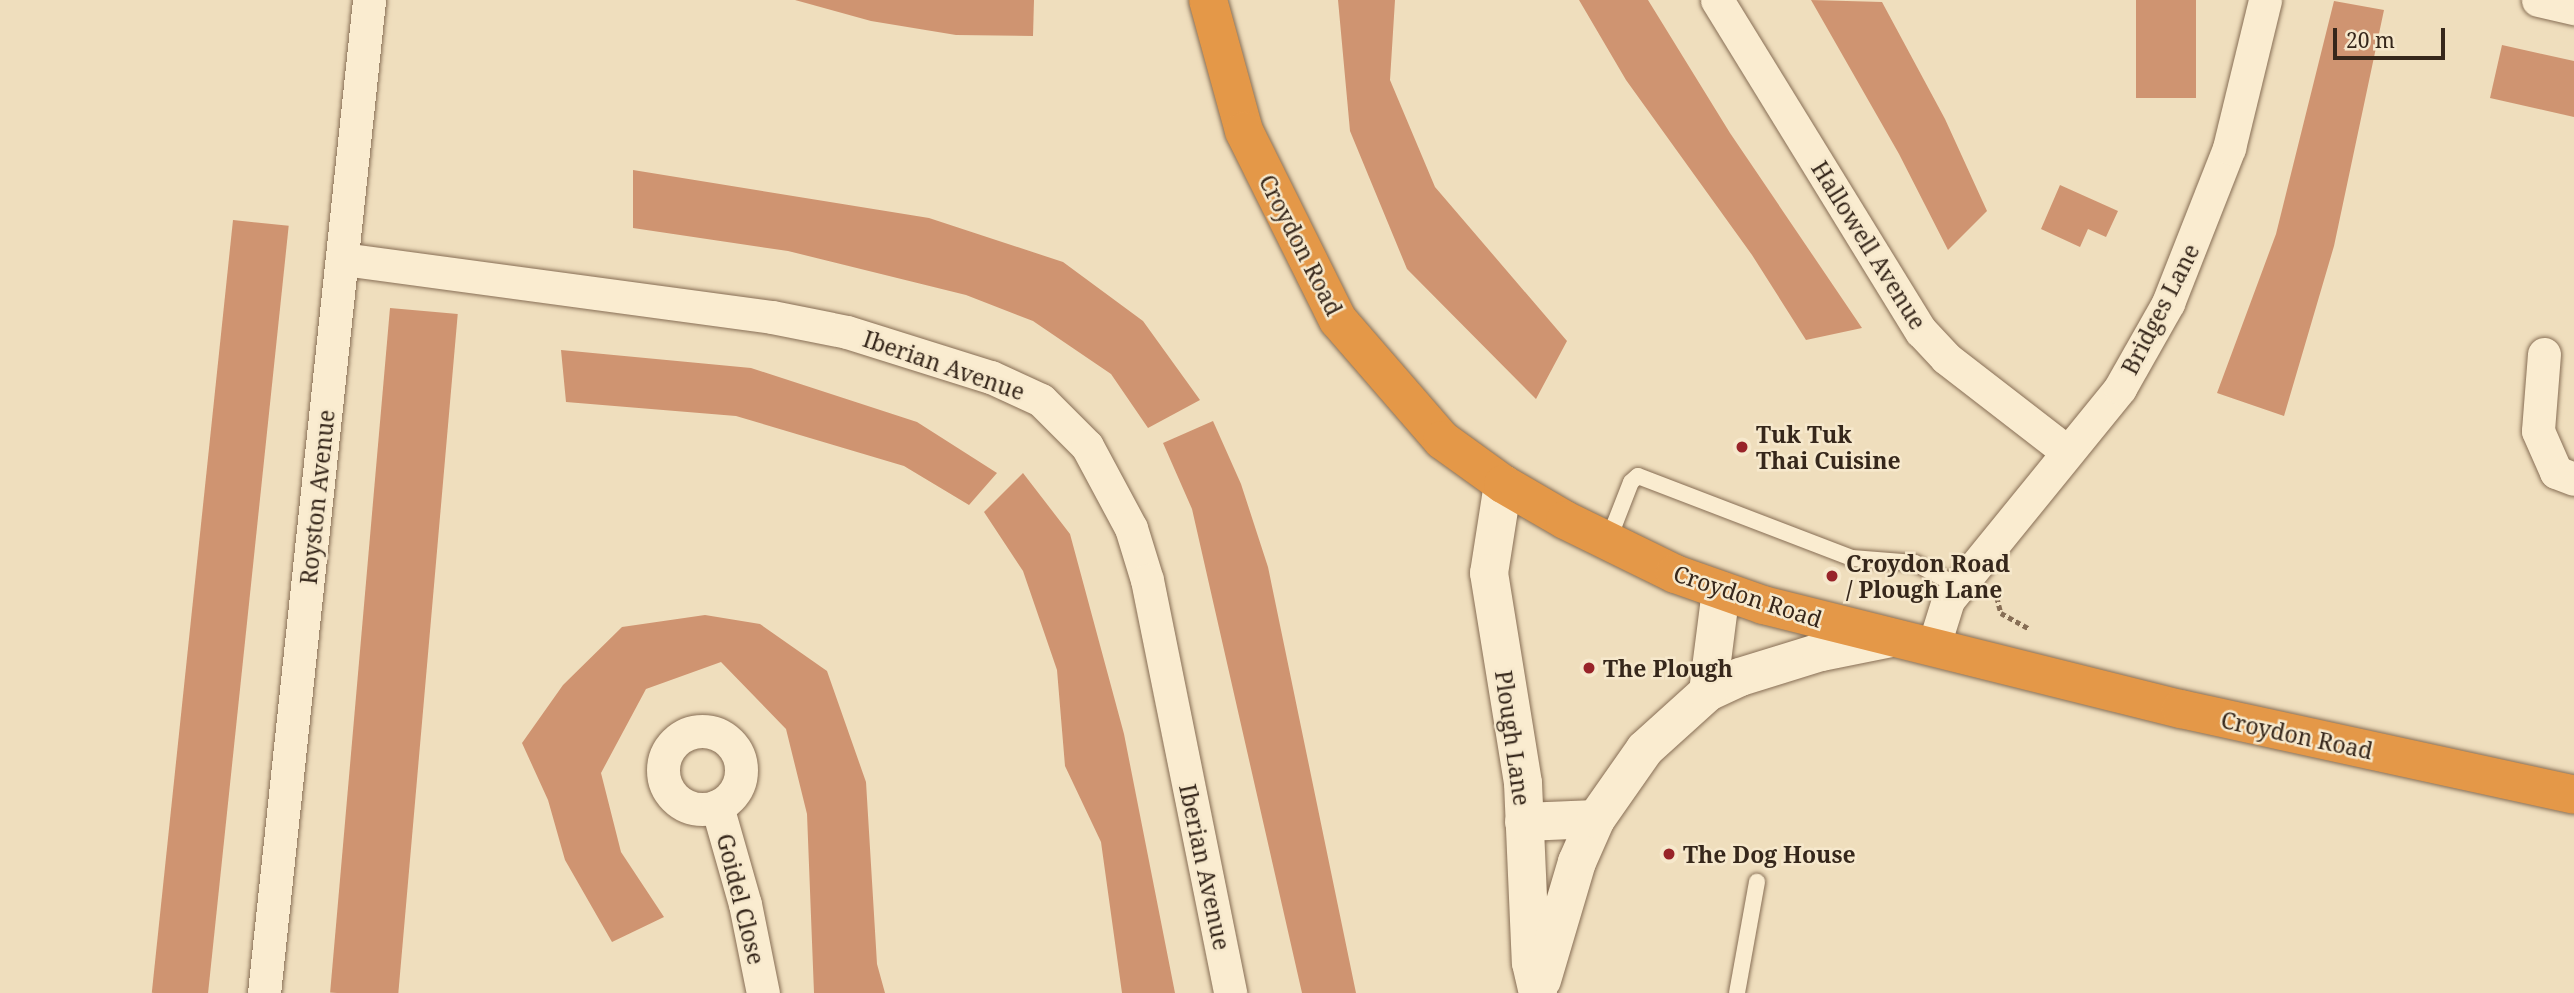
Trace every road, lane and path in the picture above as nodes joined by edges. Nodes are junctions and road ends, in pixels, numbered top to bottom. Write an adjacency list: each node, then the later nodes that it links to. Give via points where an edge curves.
1 (369, 0): 7 (street, Royston Avenue)
2 (1208, 0): 11 (highway, Croydon Road, via 1244,131 1338,320 1442,440)
3 (1717, 0): 9 (street, Hallowell Avenue, via 1921,331 1946,358)
4 (2265, 0): 9 (street, Bridges Lane, via 2229,148 2190,253 2139,358)
5 (2539, 0): 6 (street)
6 (2574, 8)
7 (343, 258): 25 (street, Royston Avenue); 27 (street, Iberian Avenue, via 744,313 847,332 991,377 1041,400 1087,446 1131,528 1147,580)
8 (2544, 354): 10 (street, via 2538,431 2556,472)
9 (2065, 450): 13 (street, Bridges Lane)
10 (2574, 479)
11 (1503, 484): 12 (highway, Croydon Road); 23 (main road, Plough Lane, via 1489,573 1523,783)
12 (1607, 543): 13 (lane, via 1631,482 1639,476 1852,558 1915,563); 14 (highway, Croydon Road)
13 (1958, 586): 18 (street, Bridges Lane, via 1943,610)
14 (1721, 591): 17 (highway, Croydon Road); 19 (main road)
15 (1996, 593): 16 (path, via 2001,613)
16 (2036, 631)
17 (1891, 638): 18 (highway, Croydon Road); 19 (main road, via 1821,652)
18 (1933, 648): 20 (highway, Croydon Road, via 2181,709)
19 (1708, 692): 22 (main road, via 1645,749)
20 (2574, 795)
21 (717, 806): 26 (street, Goidel Close, via 745,904)
22 (1596, 820): 23 (main road); 28 (main road, via 1577,862)
23 (1524, 822): 28 (main road, Plough Lane, via 1531,963)
24 (1757, 882): 29 (lane)
25 (264, 993)
26 (763, 993)
27 (1230, 993)
28 (1538, 993)
29 (1737, 993)

